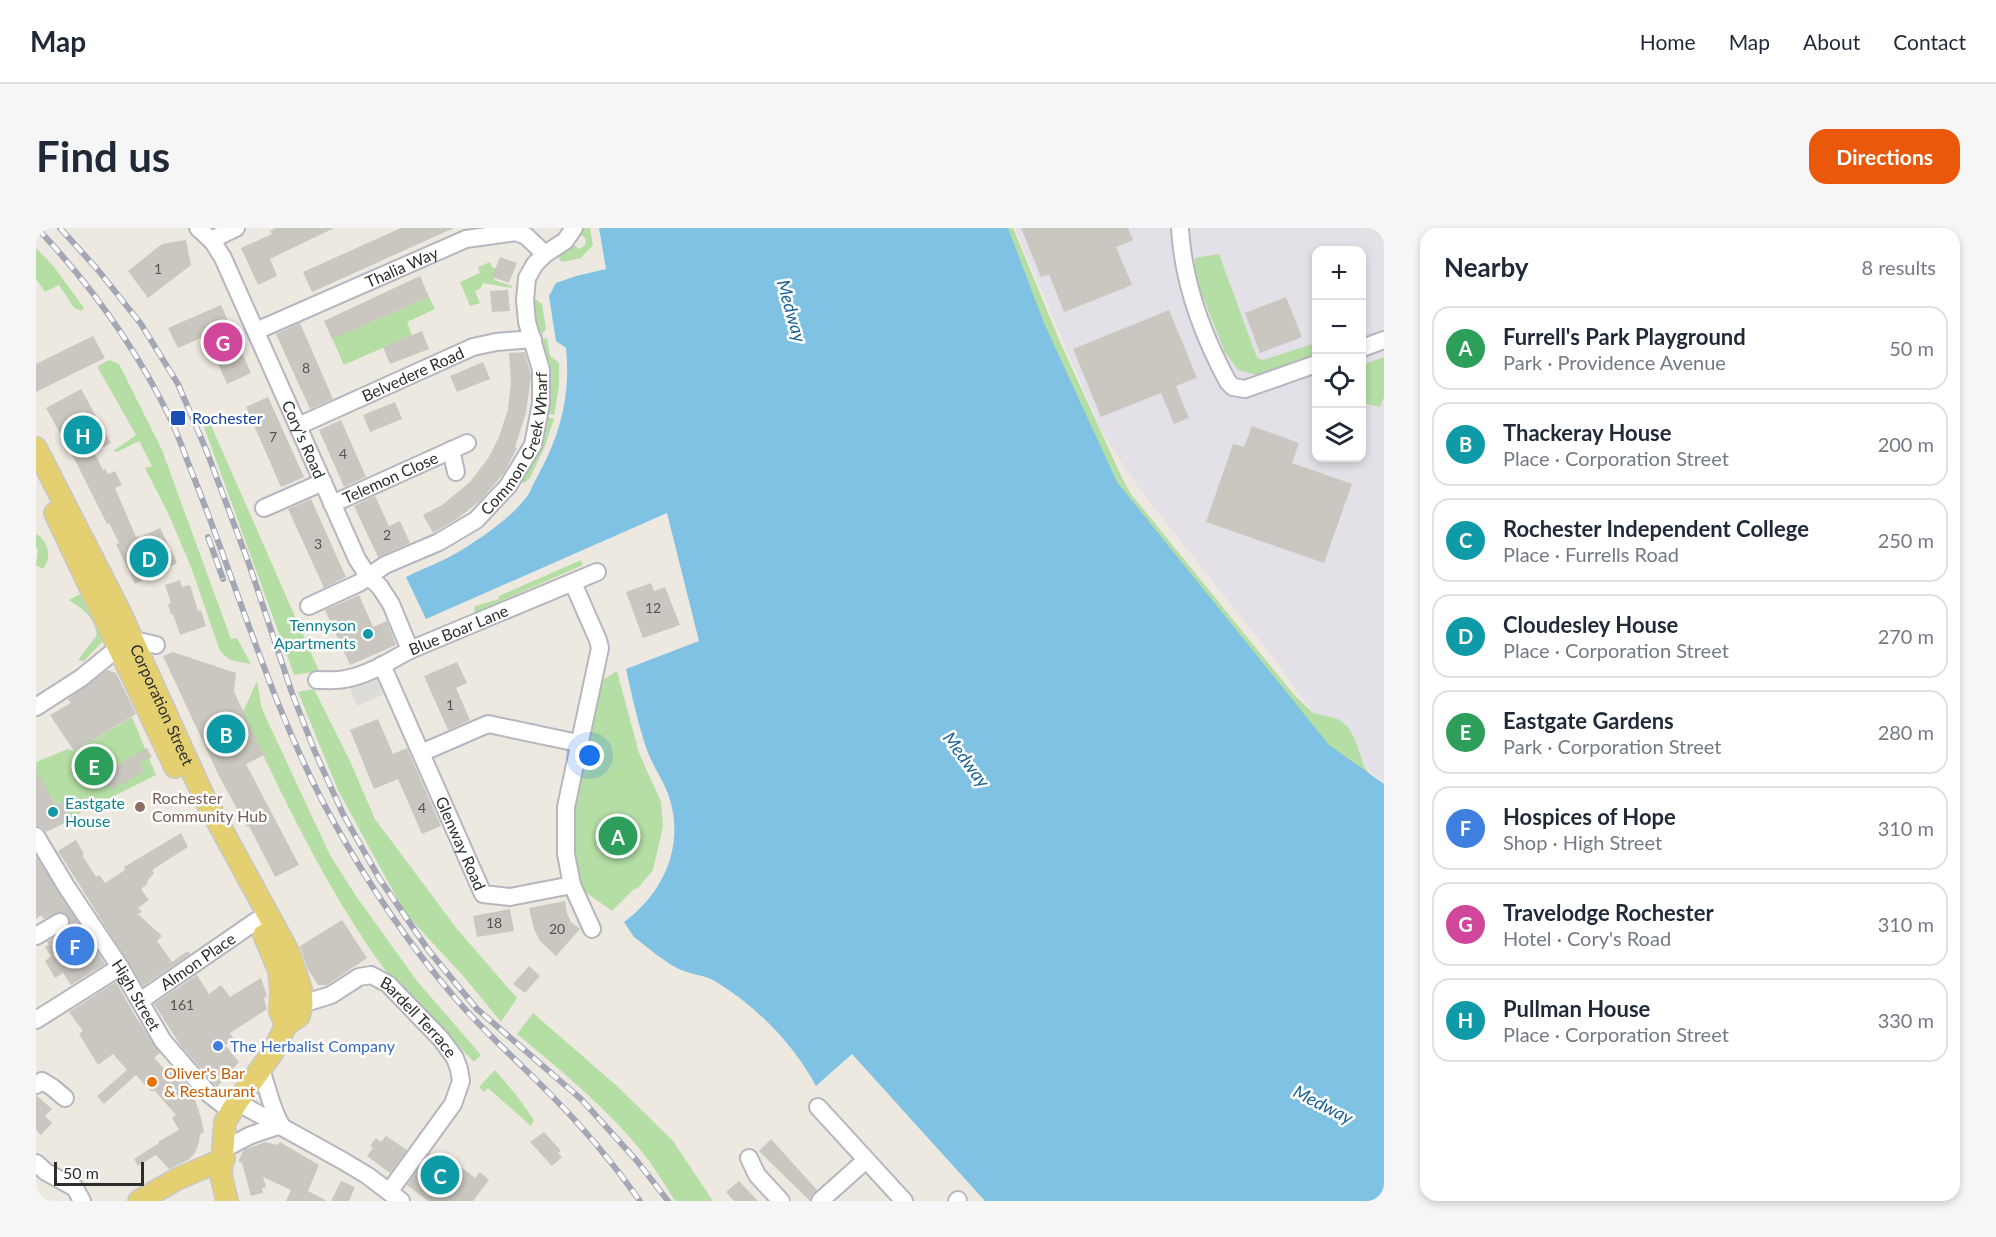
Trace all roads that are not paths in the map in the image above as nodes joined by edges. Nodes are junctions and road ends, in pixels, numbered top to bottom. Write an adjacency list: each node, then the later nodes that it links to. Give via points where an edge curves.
1 (198, 228): 5 (street, Cory's Road)
2 (236, 228): 5 (street)
3 (574, 228): 6 (street, Common Creek Wharf, via 565,241)
4 (1180, 228): 11 (street, via 1191,294 1228,382 1245,389)
5 (213, 242): 7 (street, Cory's Road)
6 (545, 254): 7 (street, Thalia Way, via 516,232 466,239); 8 (street, Common Creek Wharf, via 527,278 527,322)
7 (256, 331): 12 (street, Cory's Road)
8 (533, 339): 12 (street, Belvedere Road, via 472,347); 22 (street, Common Creek Wharf, via 541,370 541,403 533,446 508,486 476,520)
9 (1384, 340): 10 (street)
10 (1366, 347)
11 (1312, 366)
12 (298, 426): 18 (street, Cory's Road)
13 (467, 443): 15 (street, Telemon Close)
14 (36, 448): 25 (main road, Corporation Street)
15 (451, 450): 16 (street, Telemon Close); 19 (street, Telemon Close)
16 (456, 472)
17 (36, 475): 25 (main road, Corporation Street)
18 (322, 482): 19 (street, Cory's Road); 20 (street)
19 (332, 504): 22 (street, Cory's Road)
20 (264, 508)
21 (597, 572): 23 (street, Blue Boar Lane)
22 (368, 576): 24 (street, Common Creek Wharf, via 359,584); 27 (street, Cory's Road, via 391,604)
23 (573, 584): 27 (street, Blue Boar Lane); 31 (street, via 600,648)
24 (309, 606)
25 (126, 644): 26 (street); 30 (street); 35 (main road, Corporation Street, via 198,812); 41 (main road, Corporation Street, via 289,953 300,982)
26 (156, 645)
27 (411, 650): 28 (street, Blue Boar Lane)
28 (382, 665): 29 (street, Blue Boar Lane, via 346,679); 32 (street, Glenway Road)
29 (317, 680)
30 (36, 707)
31 (578, 743): 32 (street, via 488,724); 34 (street, via 564,819)
32 (421, 753): 34 (street, Glenway Road, via 483,894 510,897)
33 (38, 846): 39 (street, High Street, via 78,911)
34 (572, 885): 37 (street)
35 (256, 921): 40 (street, Almon Place); 43 (main road, Corporation Street, via 279,970 280,1012)
36 (60, 922): 38 (street)
37 (592, 929)
38 (36, 936)
39 (120, 967): 40 (street, High Street); 42 (street)
40 (140, 1001): 47 (street, High Street, via 163,1041 209,1094)
41 (302, 1004): 43 (main road, via 299,1016); 54 (street, Bardell Terrace, via 371,975 388,984 453,1054 460,1071 460,1087)
42 (36, 1020)
43 (286, 1025): 44 (main road)
44 (261, 1070): 47 (main road); 49 (street)
45 (36, 1084): 46 (street, via 42,1081)
46 (65, 1098)
47 (234, 1107): 49 (street, High Street); 50 (main road, via 225,1122)
48 (818, 1107): 52 (street)
49 (281, 1125): 50 (street, via 251,1135); 54 (street, High Street, via 353,1166)
50 (224, 1154): 56 (main road); 57 (main road, via 221,1175); 58 (main road, via 235,1175)
51 (749, 1158): 59 (street, via 757,1175)
52 (866, 1160): 60 (street); 61 (street)
53 (36, 1163): 55 (street, via 75,1188)
54 (395, 1196)
55 (82, 1201)
56 (139, 1201)
57 (227, 1201)
58 (241, 1201)
59 (782, 1201)
60 (820, 1201)
61 (904, 1201)

